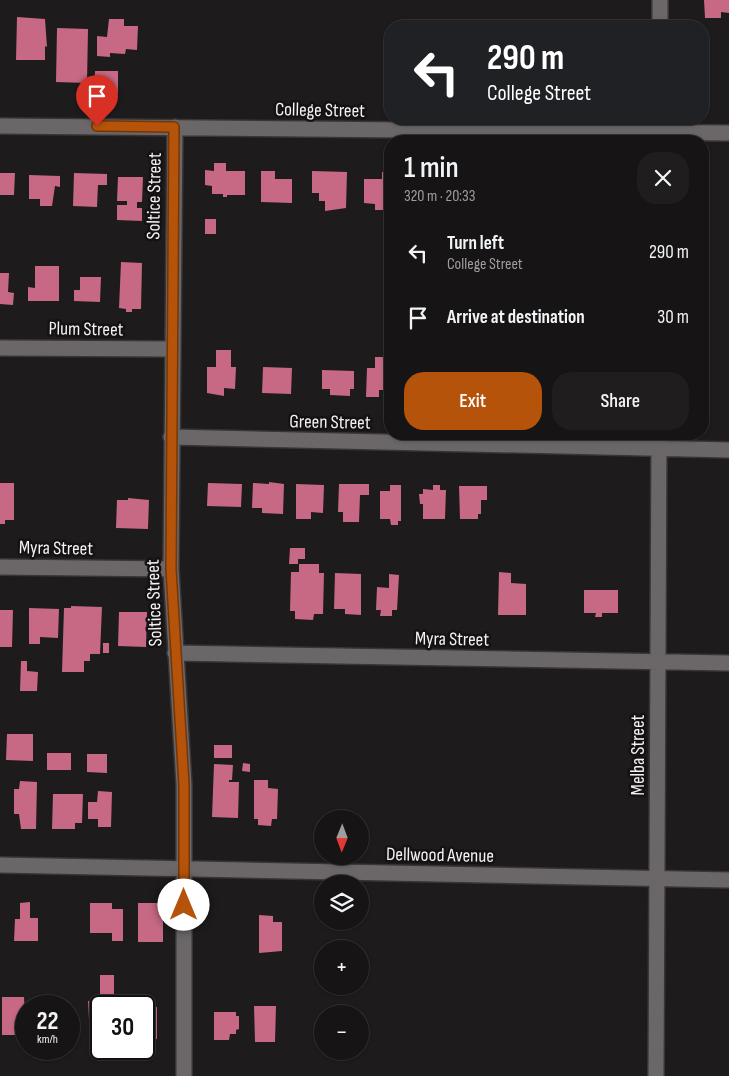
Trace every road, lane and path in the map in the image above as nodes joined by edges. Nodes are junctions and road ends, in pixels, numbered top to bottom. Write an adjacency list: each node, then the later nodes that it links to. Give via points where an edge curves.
1 (660, 0): 2 (street)
2 (660, 20)
3 (0, 126): 4 (street, College Street)
4 (174, 127): 5 (street, College Street); 8 (street, Soltice Street)
5 (659, 131): 6 (street, College Street)
6 (729, 133)
7 (0, 348): 8 (street, Plum Street)
8 (171, 349): 9 (street, Soltice Street)
9 (171, 437): 10 (street, Green Street); 15 (street, Soltice Street)
10 (384, 439)
11 (537, 440): 12 (street, Green Street)
12 (659, 441): 13 (street, Green Street); 17 (street, Melba Street)
13 (729, 450)
14 (0, 566): 15 (street, Myra Street)
15 (171, 569): 16 (street, Soltice Street)
16 (175, 653): 17 (street, Myra Street); 20 (street, Soltice Street, via 184,785)
17 (657, 662): 18 (street, Myra Street); 21 (street, Melba Street)
18 (729, 663)
19 (0, 865): 20 (street, Dellwood Avenue)
20 (185, 868): 21 (street, Dellwood Avenue); 23 (street, Soltice Street)
21 (656, 878): 22 (street, Dellwood Avenue); 24 (street, Melba Street)
22 (729, 880)
23 (184, 1076)
24 (656, 1076)

